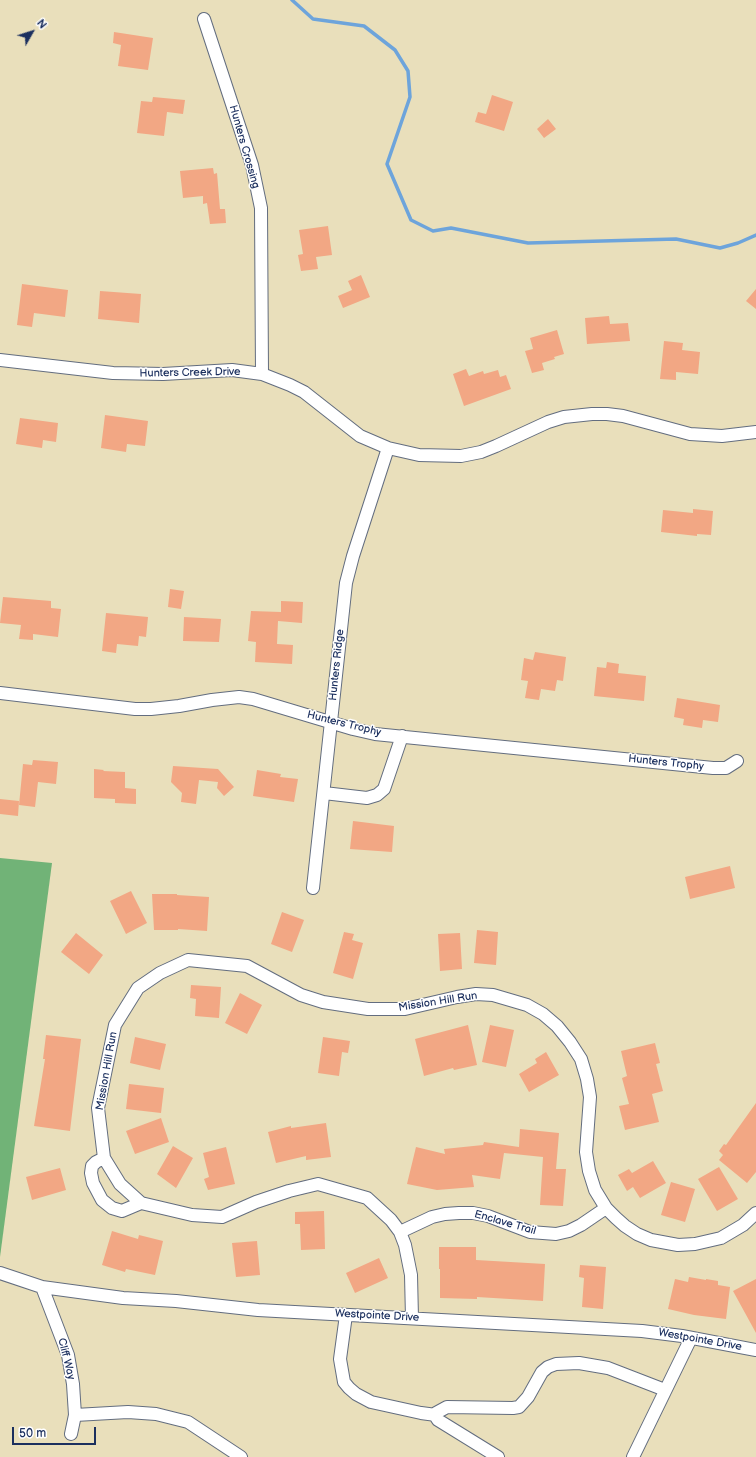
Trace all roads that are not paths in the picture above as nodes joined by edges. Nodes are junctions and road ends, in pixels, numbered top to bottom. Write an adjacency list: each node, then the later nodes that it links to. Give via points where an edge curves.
1 (204, 19): 3 (street, Hunters Crossing, via 252,164 261,208)
2 (0, 360): 3 (street, Hunters Creek Drive, via 121,373 163,374 232,370)
3 (262, 374): 5 (street, Hunters Creek Drive, via 304,392 360,436)
4 (756, 432): 5 (street, Hunters Creek Drive, via 722,436 690,434 623,416 592,414 564,417 548,422 481,452 461,456 419,455)
5 (388, 448): 7 (street, Hunters Ridge, via 349,570)
6 (0, 693): 7 (street, Hunters Trophy, via 135,709 179,706 239,697)
7 (331, 722): 8 (street, Hunters Trophy, via 375,734); 10 (street, Hunters Ridge)
8 (402, 736): 9 (street, Hunters Trophy, via 713,768 726,768); 10 (street, via 384,789 378,795 367,798)
9 (737, 761)
10 (324, 793): 11 (street, Hunters Ridge)
11 (313, 888)
12 (104, 1158): 13 (street, Mission Hill Run, via 120,1184); 13 (street, via 92,1166 91,1173 102,1200 112,1208 122,1211); 14 (street, Mission Hill Run, via 98,1108 115,1025 138,988 160,973 188,960 247,966 301,995 346,1006 405,1009 476,994 493,995 527,1005 543,1014 557,1026 581,1059 590,1097 586,1152 588,1171)
13 (141, 1203): 16 (street, Mission Hill Run, via 192,1214 222,1217 256,1202 318,1184 367,1198)
14 (606, 1208): 15 (street, Mission Hill Run, via 637,1234 651,1240 678,1245 721,1238 743,1225); 16 (street, Enclave Trail, via 581,1225 556,1234 530,1232 473,1213 432,1217)
15 (756, 1213)
16 (400, 1232): 20 (street, Mission Hill Run, via 409,1261)
17 (0, 1273): 18 (street, Westpointe Drive)
18 (42, 1286): 19 (street, Westpointe Drive, via 123,1298); 25 (street, Cliff Way, via 68,1355)
19 (346, 1315): 20 (street, Westpointe Drive); 24 (street, via 340,1359 344,1382 349,1388 371,1402)
20 (412, 1318): 21 (street, Westpointe Drive, via 642,1331)
21 (691, 1338): 22 (street, Westpointe Drive); 23 (street)
22 (756, 1350)
23 (665, 1390): 24 (street, via 608,1368 556,1364 542,1372 528,1397 519,1407 447,1407); 29 (street)
24 (436, 1414): 28 (street, via 438,1420)
25 (75, 1415): 26 (street, Cliff Way); 27 (street, via 128,1412 188,1422)
26 (71, 1434)
27 (241, 1457)
28 (498, 1457)
29 (633, 1457)

